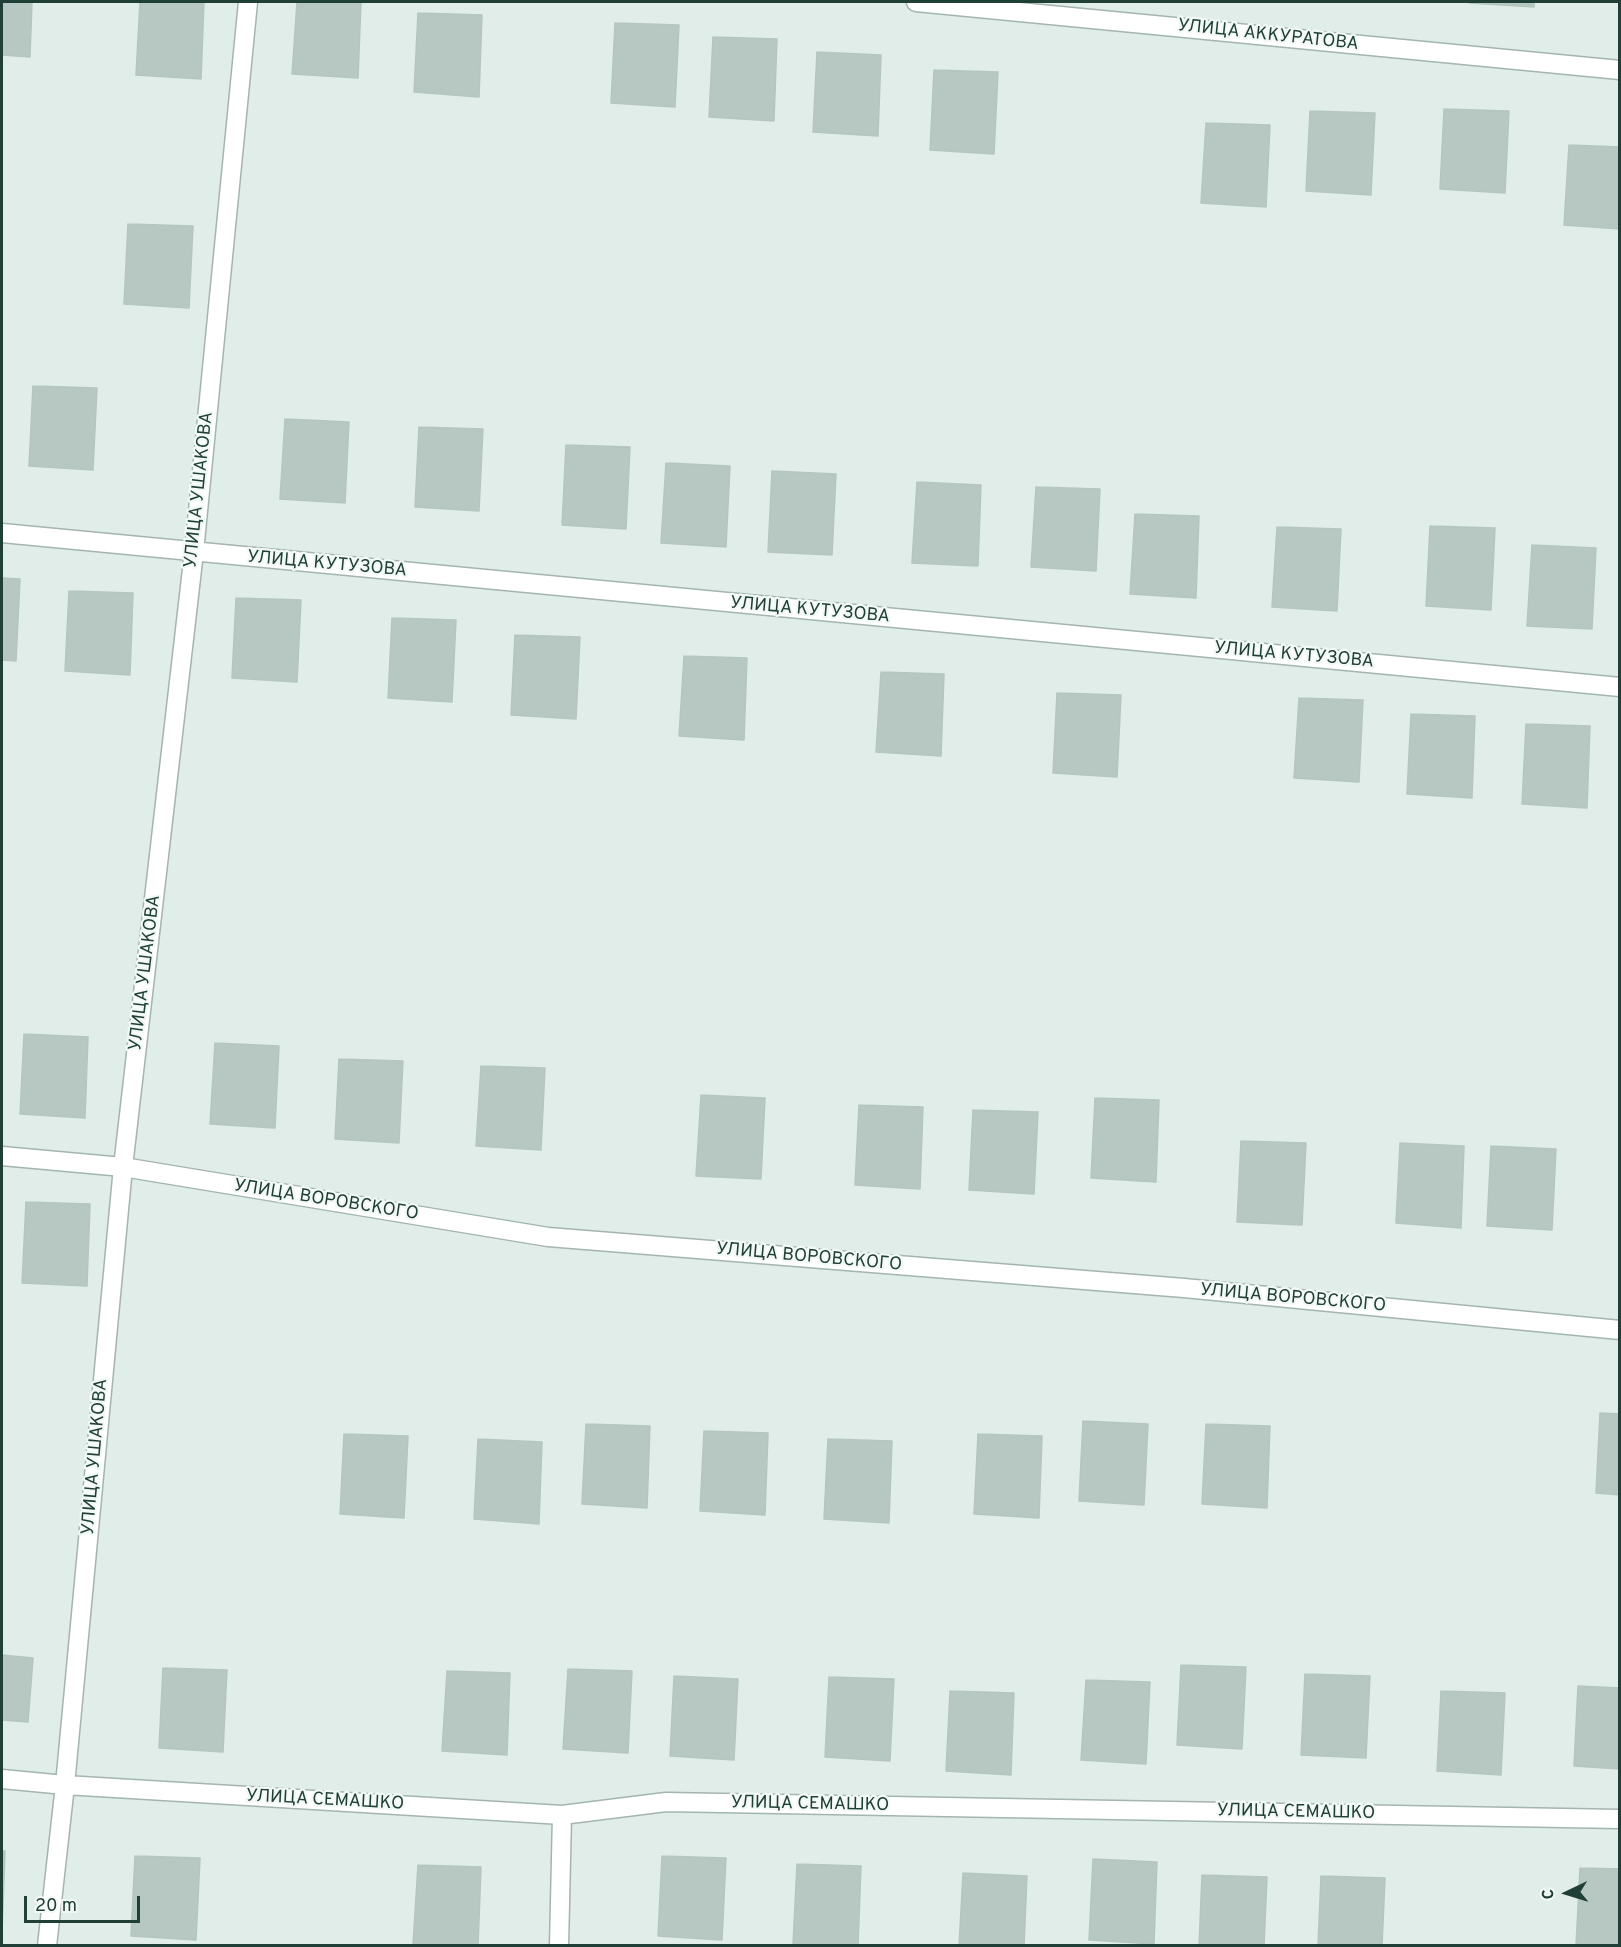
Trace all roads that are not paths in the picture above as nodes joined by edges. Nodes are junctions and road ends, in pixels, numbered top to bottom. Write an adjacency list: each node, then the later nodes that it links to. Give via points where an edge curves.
1 (248, 2): 5 (street, УЛИЦА УШАКОВА)
2 (916, 2): 3 (street, УЛИЦА АККУРАТОВА)
3 (1620, 70)
4 (2, 533): 5 (street, УЛИЦА КУТУЗОВА)
5 (194, 552): 6 (street, УЛИЦА КУТУЗОВА); 8 (street, УЛИЦА УШАКОВА)
6 (1620, 687)
7 (2, 1156): 8 (street, УЛИЦА ВОРОВСКОГО)
8 (123, 1167): 9 (street, УЛИЦА ВОРОВСКОГО, via 548,1237 1184,1288); 11 (street, УЛИЦА УШАКОВА)
9 (1620, 1330)
10 (2, 1779): 11 (street, УЛИЦА СЕМАШКО)
11 (65, 1785): 12 (street, УЛИЦА СЕМАШКО); 14 (street, УЛИЦА УШАКОВА)
12 (562, 1815): 13 (street, УЛИЦА СЕМАШКО, via 666,1802); 15 (street)
13 (1620, 1819)
14 (46, 1946)
15 (559, 1946)

